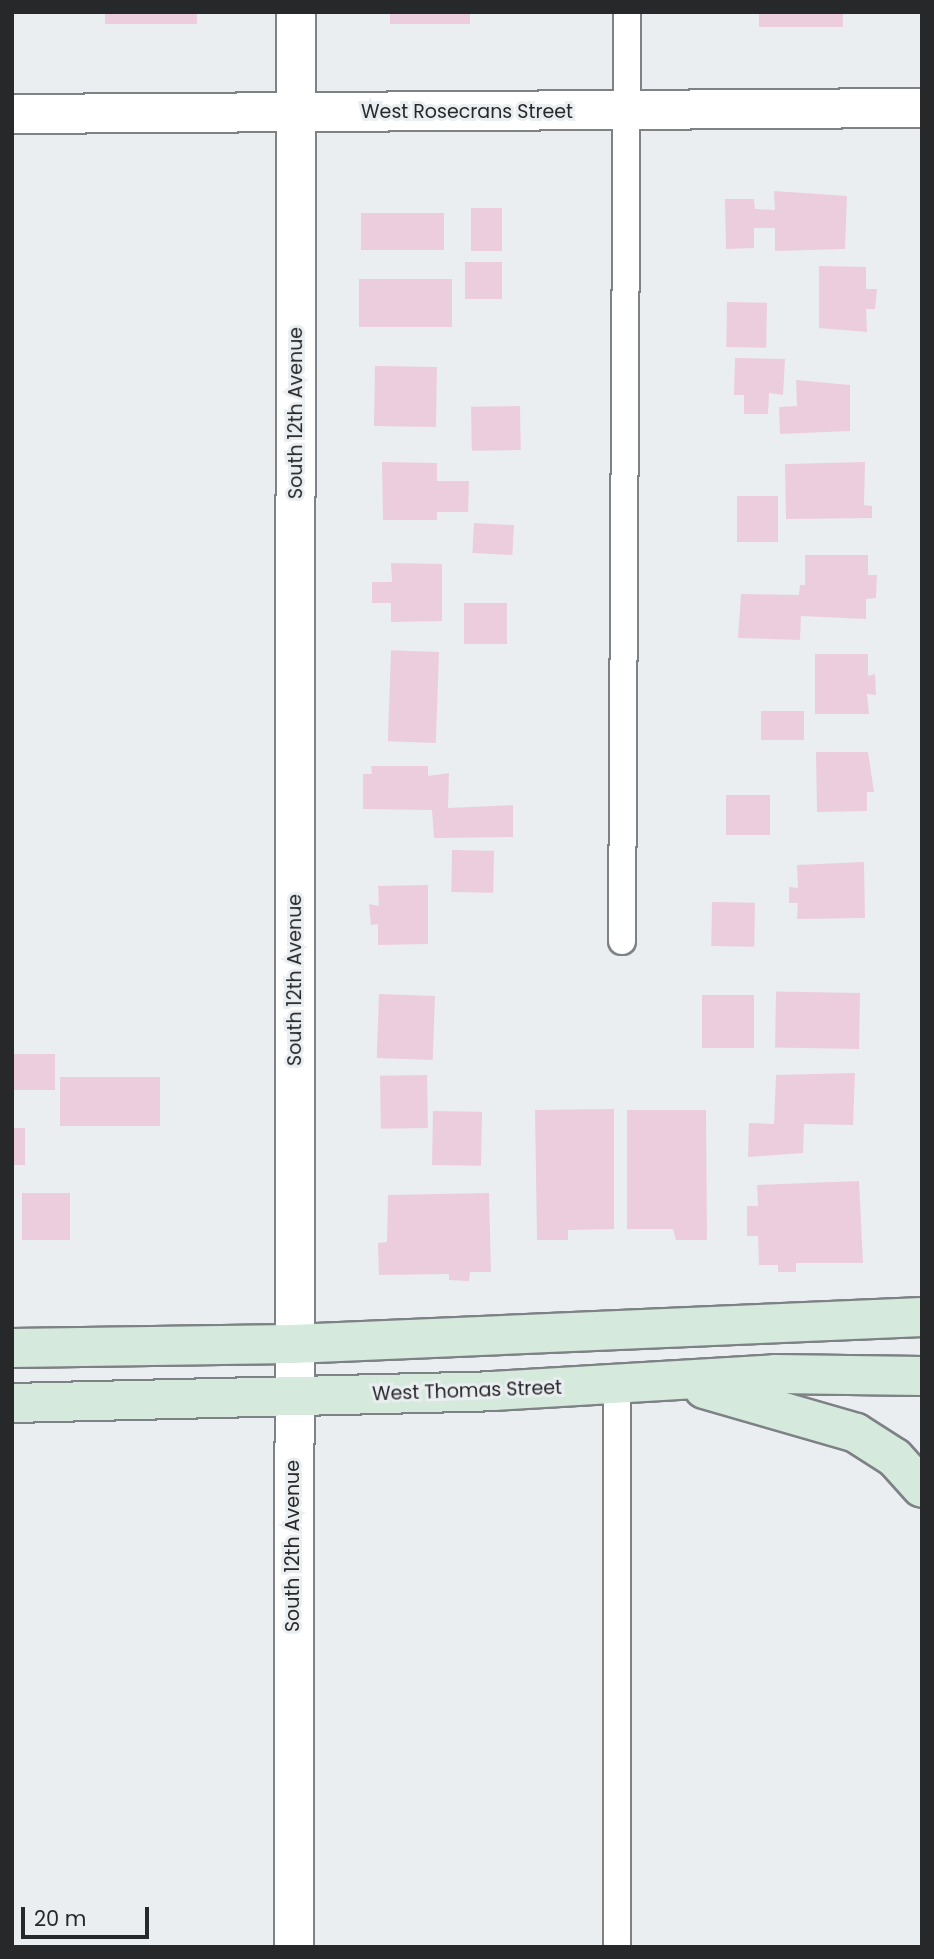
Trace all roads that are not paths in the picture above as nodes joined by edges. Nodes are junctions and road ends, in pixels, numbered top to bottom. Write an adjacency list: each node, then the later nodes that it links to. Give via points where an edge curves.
1 (296, 12): 5 (street, South 12th Avenue)
2 (627, 12): 4 (lane)
3 (922, 108): 4 (street, West Rosecrans Street)
4 (628, 110): 5 (street, West Rosecrans Street); 7 (lane)
5 (296, 113): 6 (street, West Rosecrans Street); 9 (street, South 12th Avenue)
6 (12, 114)
7 (622, 941)
8 (922, 1317): 9 (main road)
9 (292, 1344): 10 (main road); 14 (street, South 12th Avenue)
10 (12, 1348)
11 (922, 1376): 12 (main road, West Thomas Street, via 775,1374)
12 (661, 1380): 13 (main road, West Thomas Street); 16 (main road, via 790,1411 856,1433 895,1458)
13 (617, 1382): 14 (main road, West Thomas Street); 18 (lane)
14 (292, 1398): 15 (main road, West Thomas Street); 17 (street, South 12th Avenue)
15 (12, 1404)
16 (922, 1488)
17 (294, 1947)
18 (617, 1947)

